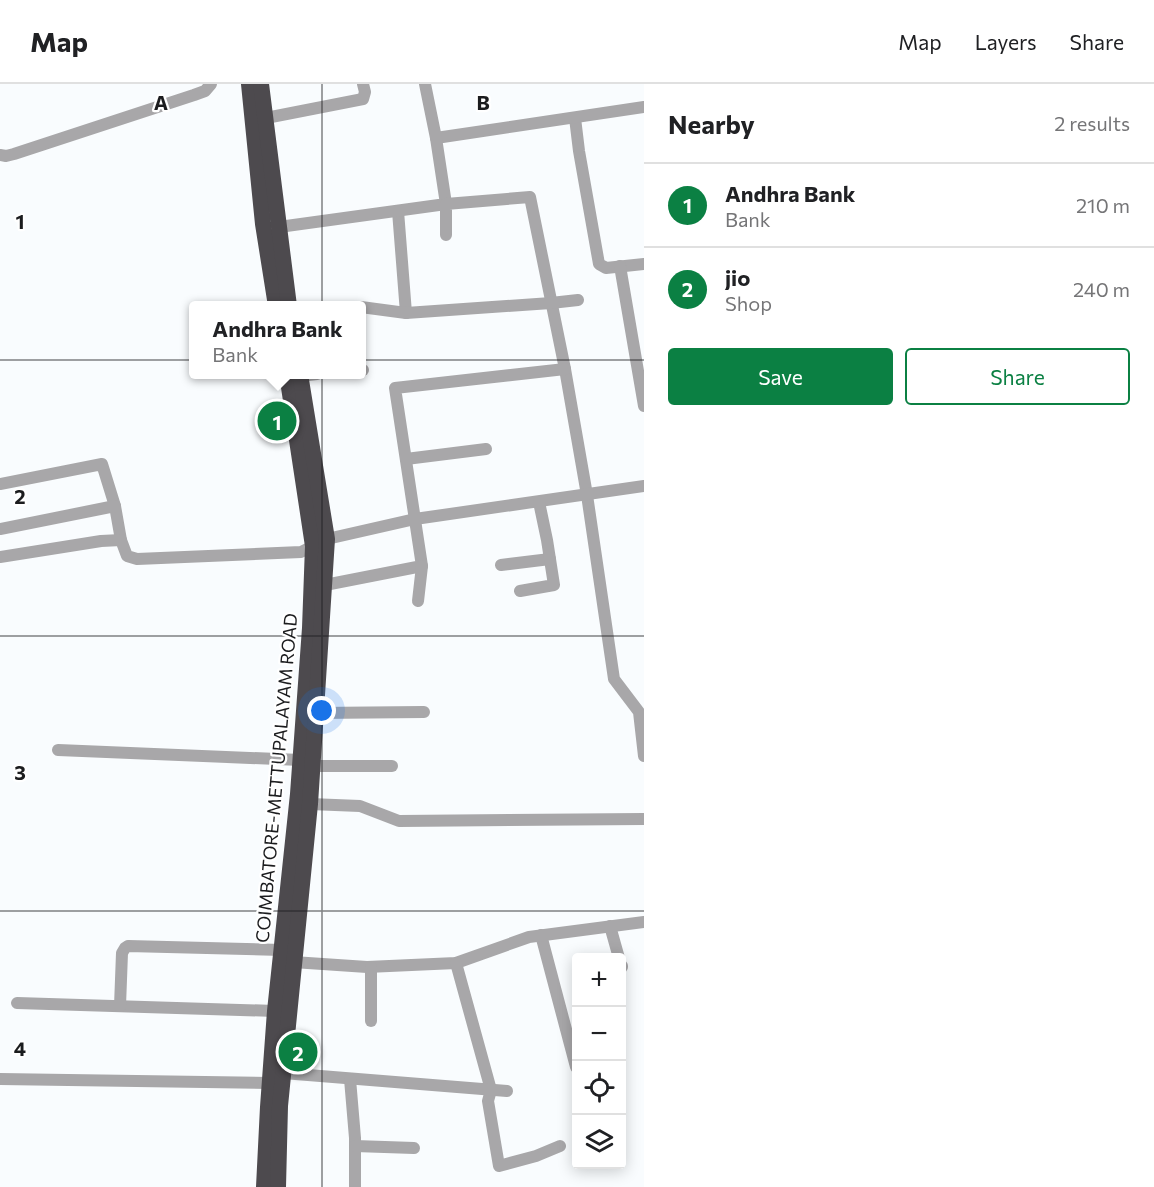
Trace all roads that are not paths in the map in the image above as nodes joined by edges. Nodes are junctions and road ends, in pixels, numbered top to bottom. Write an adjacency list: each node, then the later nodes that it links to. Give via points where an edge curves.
1 (211, 84): 10 (street, via 206,91 14,154)
2 (249, 84): 18 (highway)
3 (261, 84): 7 (highway)
4 (363, 84): 7 (street, via 363,99)
5 (425, 84): 9 (street)
6 (644, 107): 8 (street)
7 (266, 118): 13 (highway)
8 (575, 118): 9 (street); 16 (street, via 598,264 606,268)
9 (436, 138): 11 (street)
10 (0, 155)
11 (447, 204): 12 (street); 14 (street); 20 (street, via 530,197)
12 (398, 211): 13 (street); 22 (street)
13 (279, 227): 19 (highway)
14 (446, 235)
15 (644, 264): 16 (street)
16 (620, 266): 25 (street)
17 (578, 300): 20 (street)
18 (275, 301)
19 (289, 301)
20 (551, 303): 22 (street); 23 (street)
21 (366, 308): 22 (street)
22 (406, 313)
23 (564, 369): 27 (street, via 396,388); 30 (street)
24 (297, 379): 36 (highway)
25 (644, 406)
26 (486, 449): 27 (street)
27 (406, 459): 33 (street)
28 (0, 484): 32 (street, via 102,464)
29 (644, 486): 30 (street)
30 (587, 495): 31 (street); 44 (street, via 614,679)
31 (539, 502): 33 (street); 38 (street)
32 (115, 506): 34 (street); 35 (street)
33 (415, 519): 36 (street); 40 (street)
34 (0, 529)
35 (121, 540): 36 (street, via 128,556 138,559 301,552); 37 (street)
36 (320, 542): 41 (highway, via 325,549); 49 (highway, COIMBATORE-METTUPALAYAM ROAD, via 310,628)
37 (0, 557)
38 (550, 559): 39 (street); 42 (street, via 554,585)
39 (501, 565)
40 (422, 566): 41 (street); 43 (street)
41 (325, 585): 46 (highway)
42 (520, 591)
43 (418, 602)
44 (641, 711): 48 (street)
45 (424, 712): 46 (street)
46 (316, 713): 49 (highway)
47 (58, 750): 49 (street)
48 (644, 756)
49 (306, 763): 50 (street); 51 (highway); 57 (highway, COIMBATORE-METTUPALAYAM ROAD)
50 (392, 766)
51 (310, 804): 52 (street, via 360,806 399,821); 57 (highway)
52 (644, 819)
53 (644, 922): 54 (street)
54 (610, 926): 55 (street); 56 (street)
55 (541, 935): 58 (street); 64 (street)
56 (618, 953)
57 (288, 956): 59 (street); 61 (street, via 128,946 122,953); 62 (highway, COIMBATORE-METTUPALAYAM ROAD); 66 (highway)
58 (456, 963): 59 (street); 68 (street)
59 (371, 967): 63 (street)
60 (17, 1003): 61 (street)
61 (120, 1006): 62 (street)
62 (275, 1011): 66 (highway, COIMBATORE-METTUPALAYAM ROAD)
63 (371, 1021)
64 (574, 1061)
65 (0, 1079): 66 (street)
66 (276, 1079): 67 (street); 70 (highway)
67 (350, 1079): 68 (street); 71 (street)
68 (491, 1090): 69 (street); 72 (street, via 488,1101 498,1172)
69 (507, 1091)
70 (274, 1106): 74 (highway); 75 (highway)
71 (355, 1146): 73 (street); 76 (street)
72 (560, 1146)
73 (414, 1148)
74 (264, 1187)
75 (278, 1187)
76 (355, 1187)

